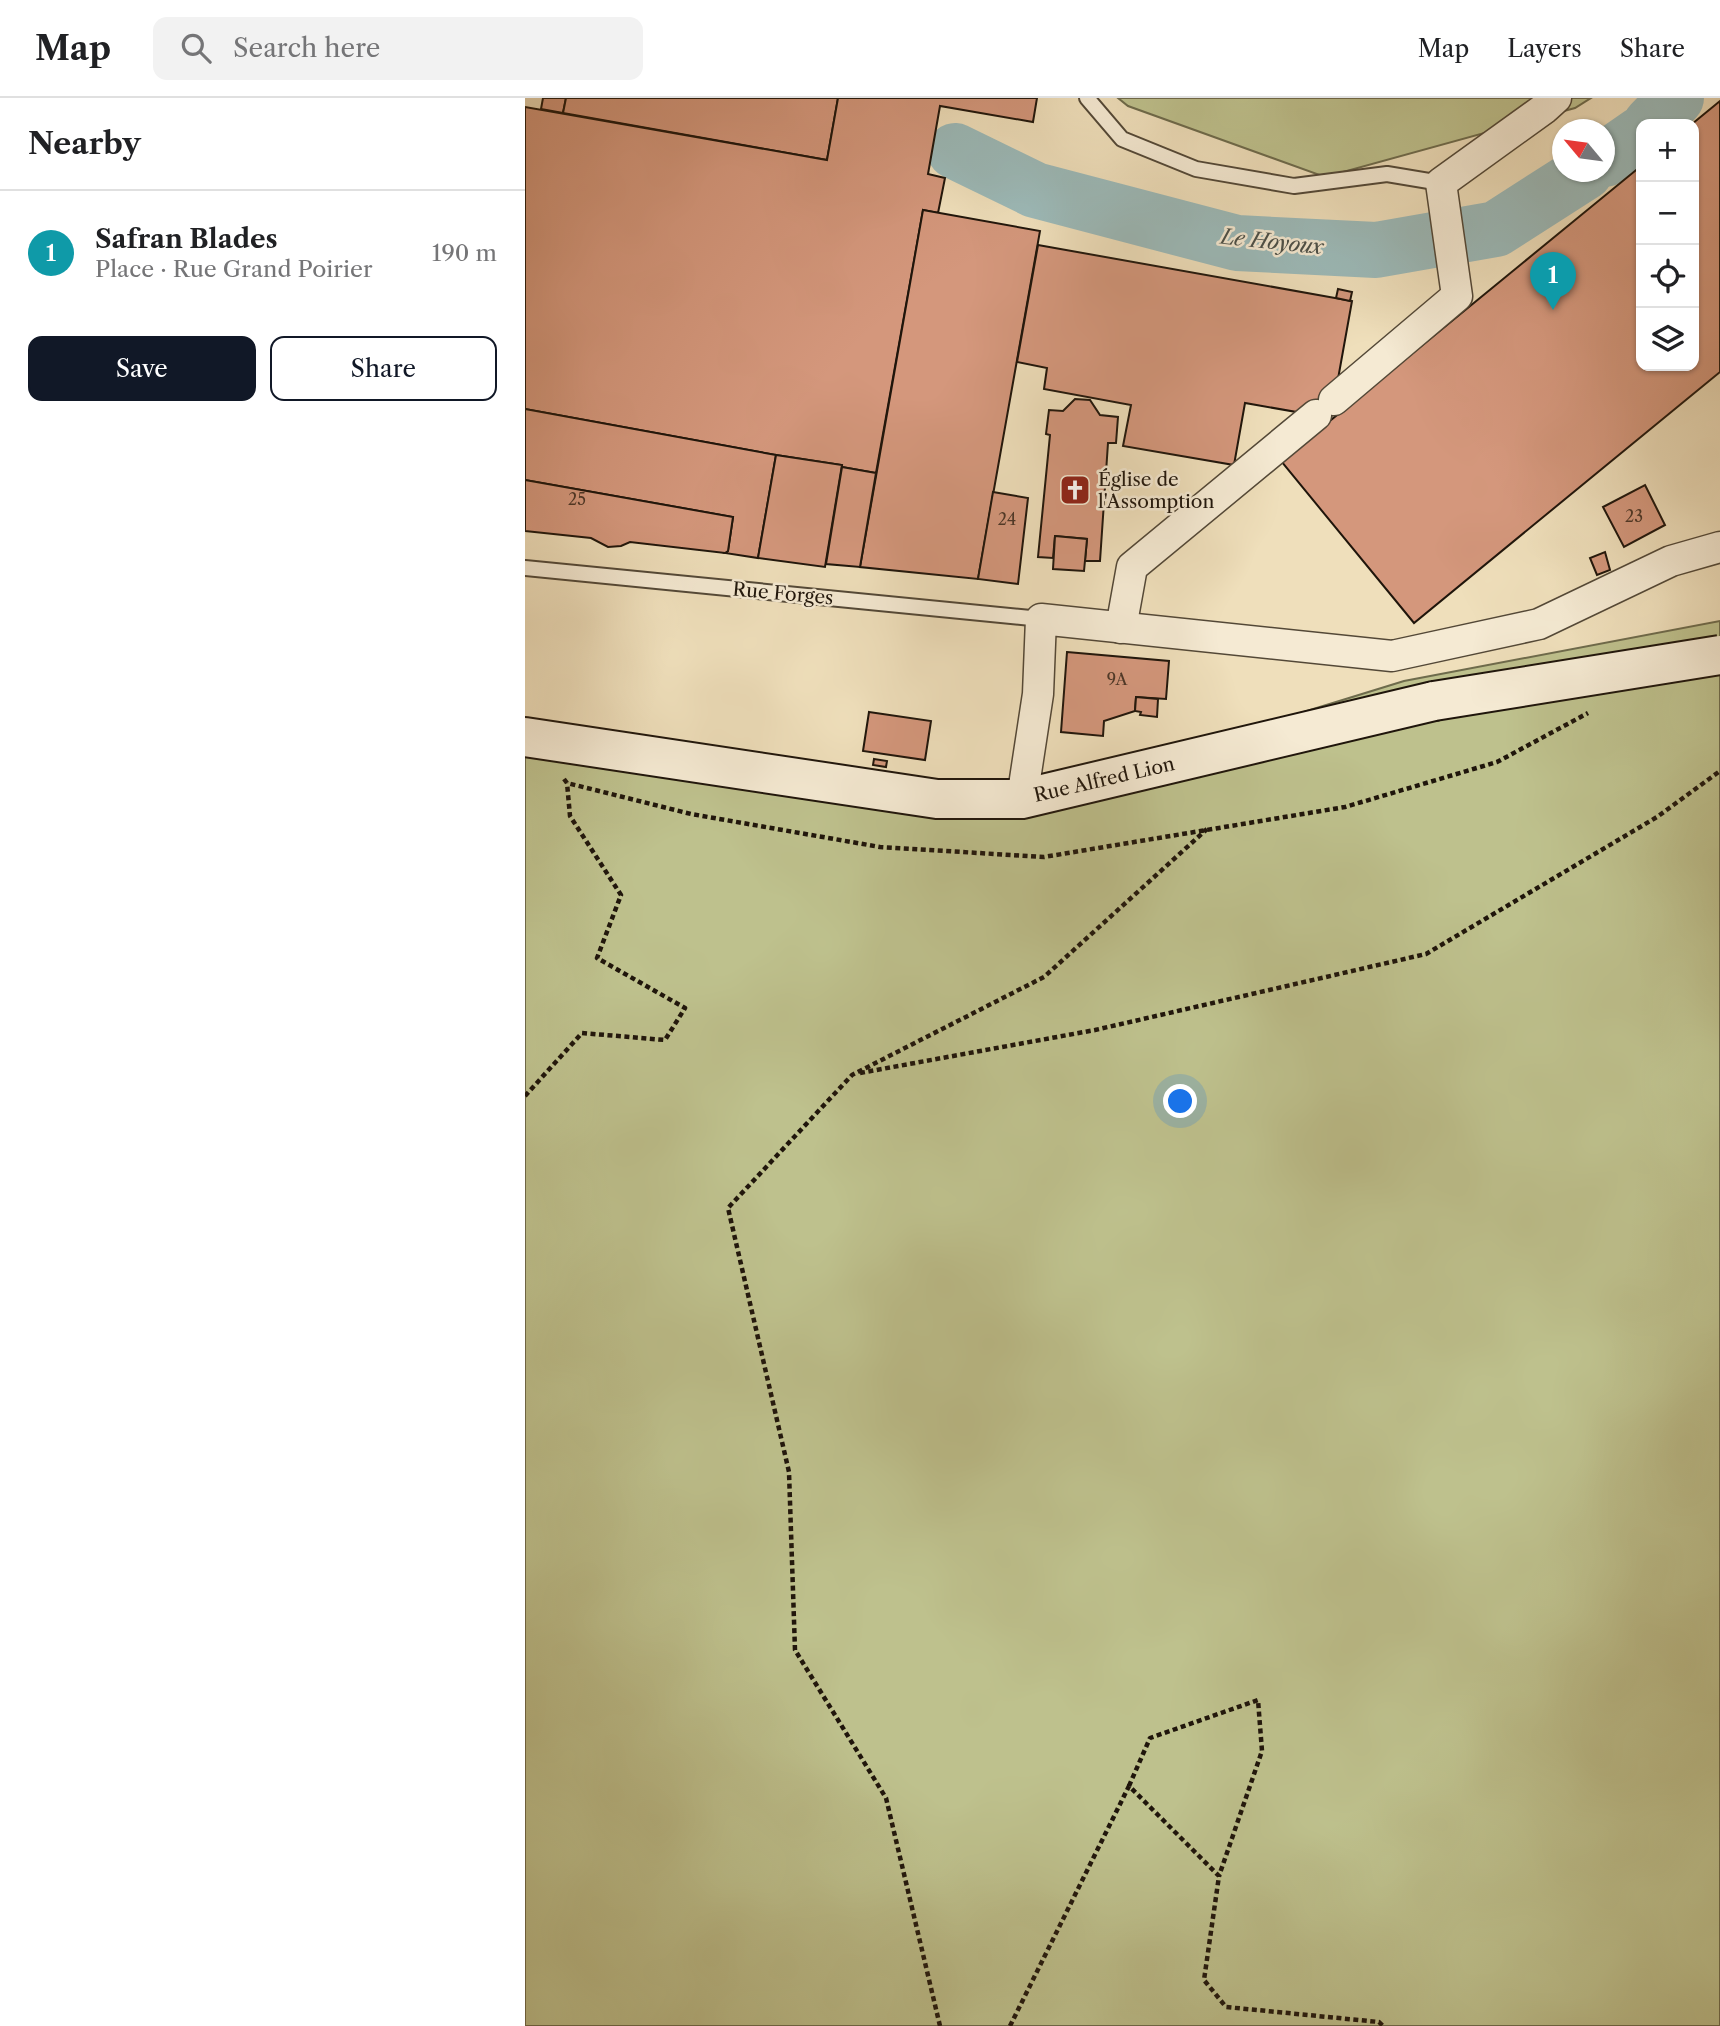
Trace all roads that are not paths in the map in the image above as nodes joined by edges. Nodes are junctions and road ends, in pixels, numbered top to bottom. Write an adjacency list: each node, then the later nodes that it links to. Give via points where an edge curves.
1 (1087, 98): 3 (lane, via 1122,139 1196,169 1294,186 1387,174)
2 (1556, 98): 3 (street)
3 (1441, 183): 7 (street, via 1457,296 1132,567)
4 (1720, 547): 7 (street, via 1671,561 1539,624 1392,656)
5 (525, 568): 6 (lane, Rue Forges)
6 (1041, 619): 7 (street); 10 (street, Rue Alfred Lion, via 1038,694)
7 (1121, 628)
8 (1720, 655): 10 (main road, Rue Alfred Lion, bridge, via 1434,701)
9 (525, 737): 10 (main road, via 937,799)
10 (1022, 799)

